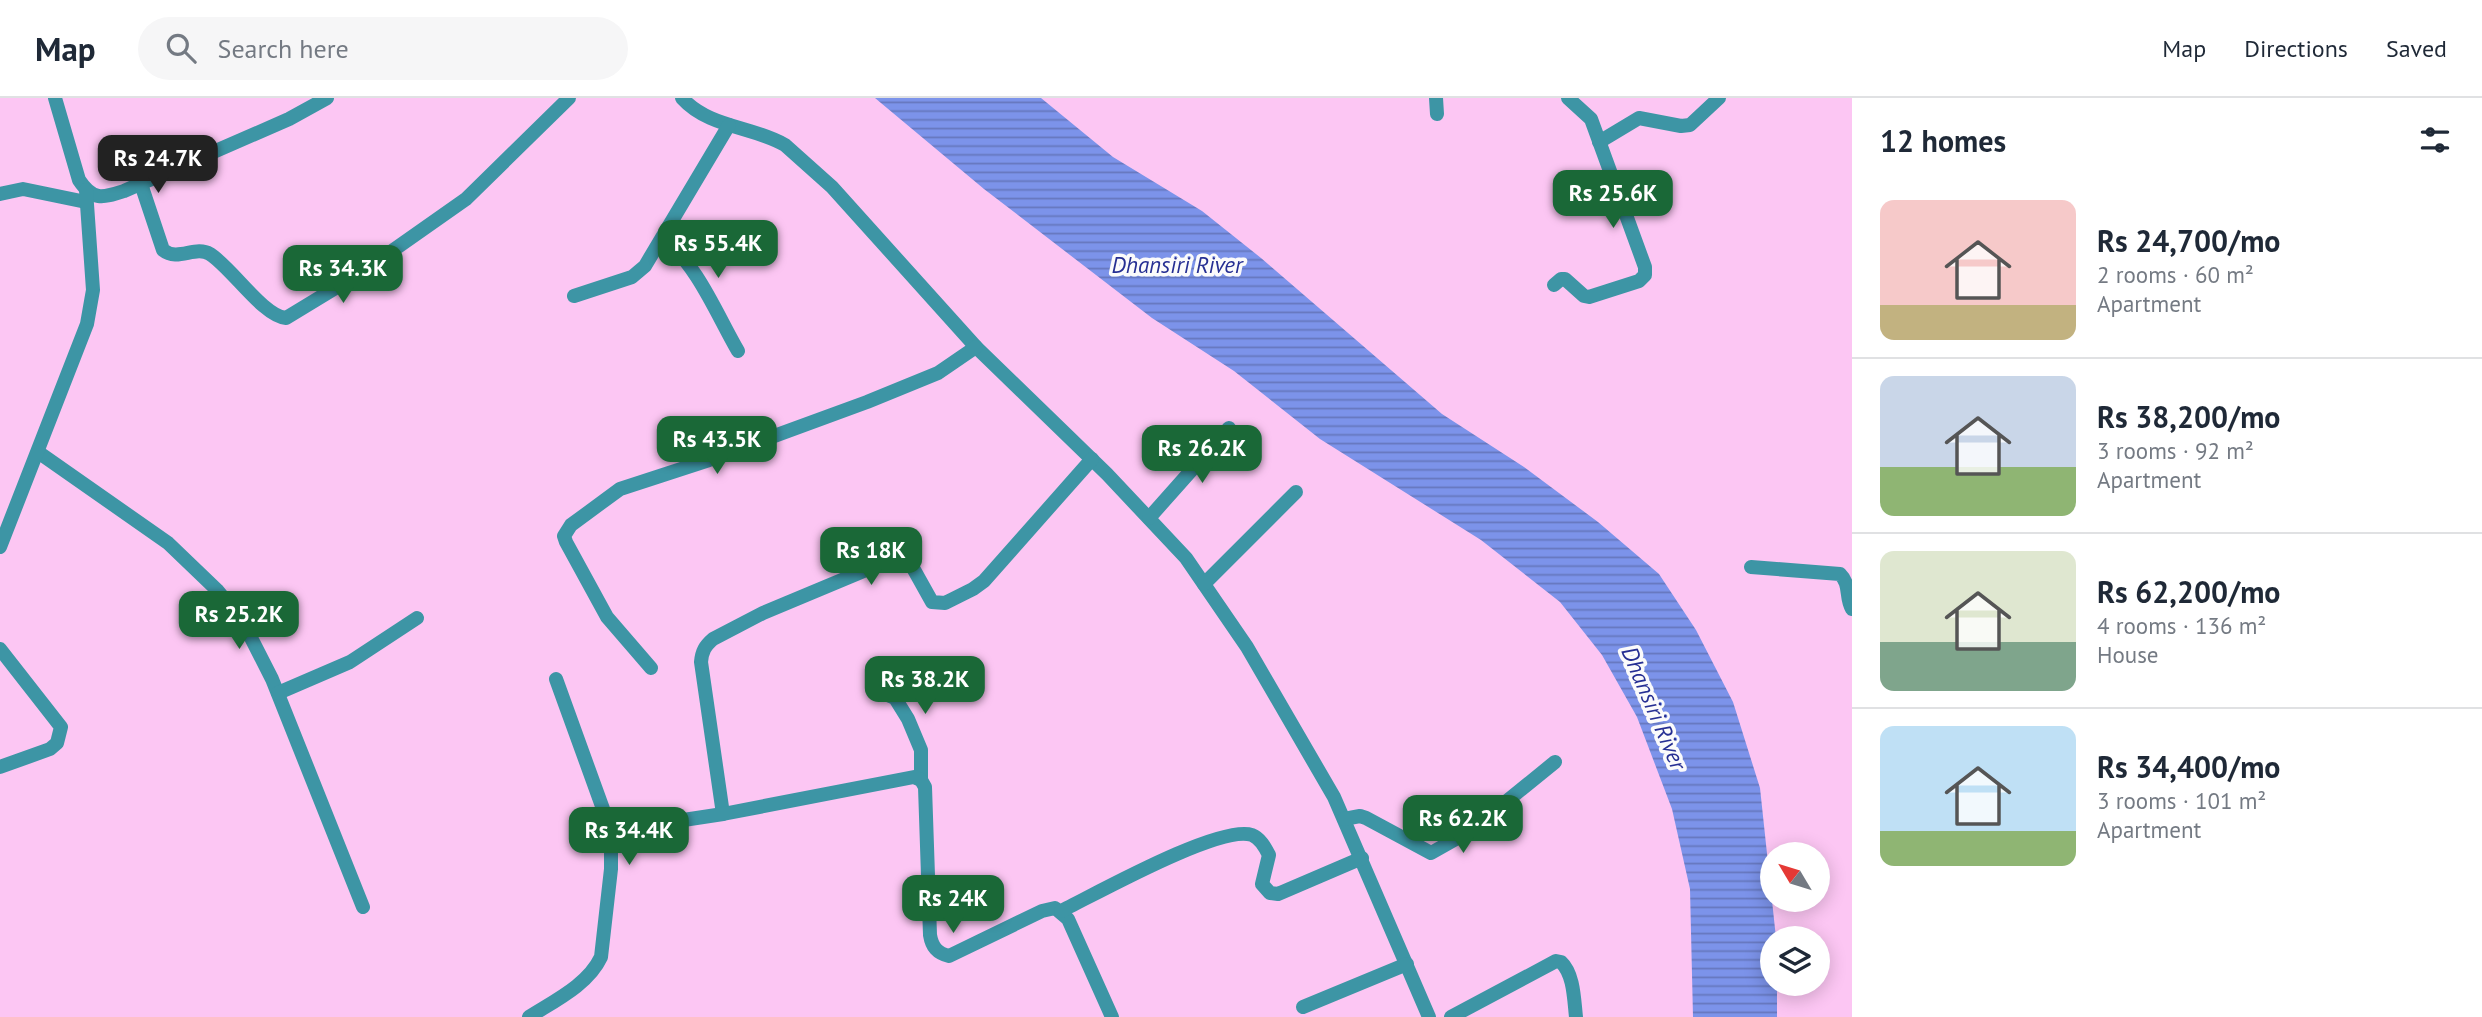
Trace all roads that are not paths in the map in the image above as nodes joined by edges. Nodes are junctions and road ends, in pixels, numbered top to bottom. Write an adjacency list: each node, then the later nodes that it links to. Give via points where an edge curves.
1 (55, 98): 13 (street)
2 (327, 98): 11 (street)
3 (569, 98): 11 (street, via 458,205 286,318 272,314 212,255 198,251 175,256 163,250)
4 (682, 98): 9 (street)
5 (1436, 98): 8 (street)
6 (1568, 98): 10 (street, via 1591,119)
7 (1719, 98): 10 (street, via 1690,125 1639,118)
8 (1437, 114)
9 (729, 125): 14 (street); 17 (street, via 777,140 832,187)
10 (1599, 142): 15 (street, via 1646,267 1645,275 1590,297 1565,279)
11 (141, 184): 13 (street, via 107,196)
12 (0, 194): 13 (street, via 23,189)
13 (86, 196): 20 (street, via 92,305)
14 (663, 239): 16 (street, via 632,277); 18 (street, via 689,265)
15 (1553, 285)
16 (574, 296)
17 (976, 347): 21 (street); 30 (street, via 938,373 867,402 620,489 571,525 564,536 566,542 607,617)
18 (738, 351)
19 (1229, 429): 23 (street)
20 (38, 452): 24 (street); 33 (street, via 146,526 191,564 243,622)
21 (1092, 459): 23 (street); 37 (street, via 1006,557 973,589 945,603 932,602 908,559 897,557 763,612 706,645 701,662)
22 (1296, 492): 26 (street)
23 (1149, 517): 26 (street)
24 (0, 547)
25 (1751, 567): 27 (street, via 1840,574 1847,583)
26 (1204, 584): 38 (street, via 1247,647)
27 (1852, 609)
28 (417, 618): 33 (street, via 350,662)
29 (0, 650): 35 (street, via 61,727 61,737 50,749)
30 (651, 668)
31 (556, 679): 39 (street)
32 (873, 689): 36 (street, via 895,698 908,719 921,750)
33 (278, 693): 41 (street)
34 (1555, 762): 38 (street, via 1470,831 1431,853 1366,818)
35 (0, 767)
36 (920, 780): 37 (street, via 904,777); 42 (street, via 926,799 930,935 936,950 949,956 1042,911)
37 (723, 814): 39 (street)
38 (1344, 818): 40 (street)
39 (611, 831): 45 (street, via 601,957 587,978)
40 (1362, 858): 42 (street, via 1278,894 1270,893 1262,884 1269,855 1259,840 1247,834 1185,849); 43 (street)
41 (363, 907)
42 (1061, 911): 46 (street)
43 (1407, 964): 44 (street); 47 (street)
44 (1303, 1007)
45 (529, 1017)
46 (1112, 1017)
47 (1429, 1017)
48 (1451, 1017): 49 (street, via 1556,961 1567,970)
49 (1576, 1017)

